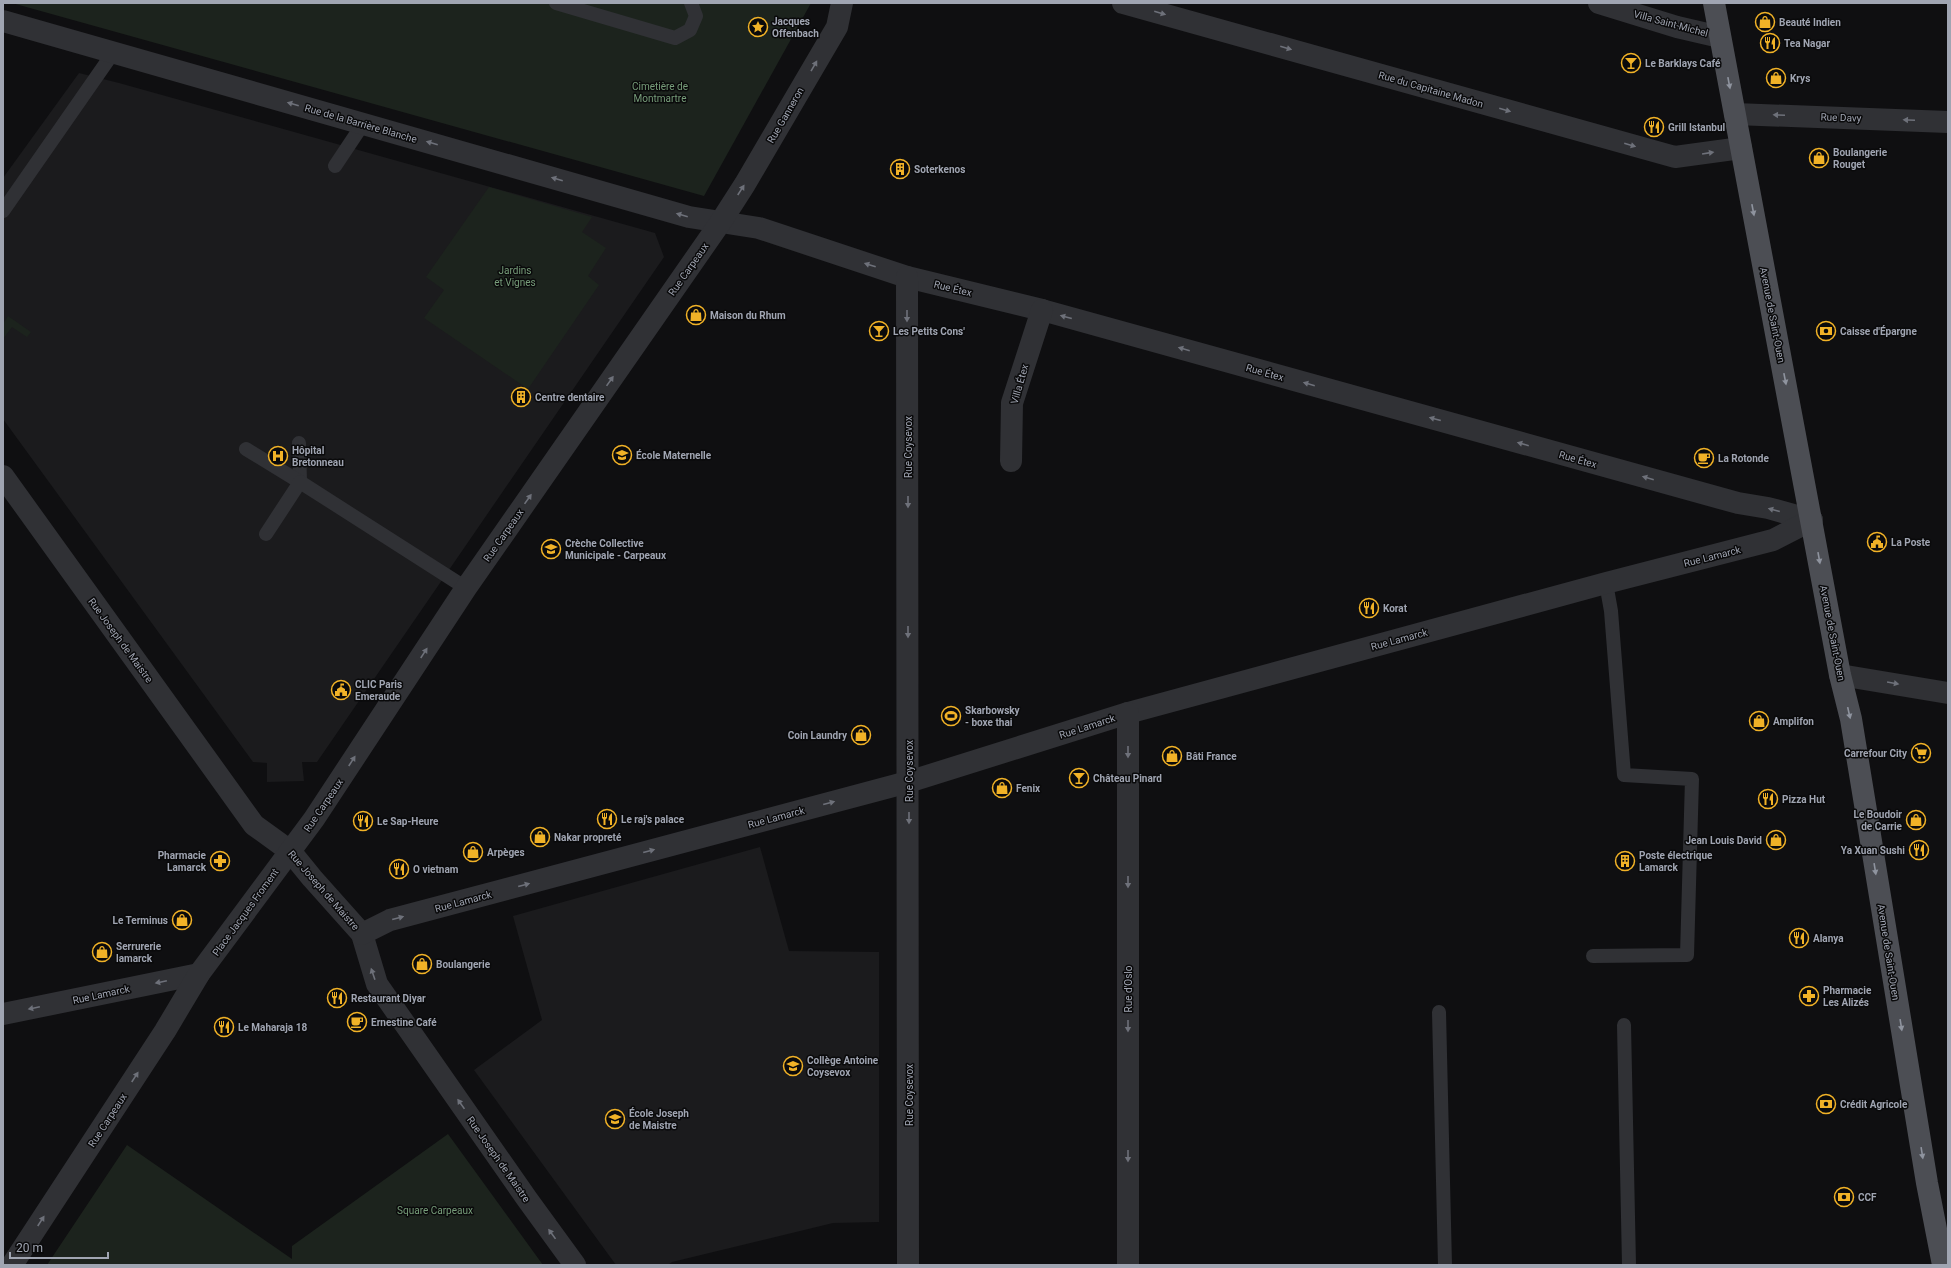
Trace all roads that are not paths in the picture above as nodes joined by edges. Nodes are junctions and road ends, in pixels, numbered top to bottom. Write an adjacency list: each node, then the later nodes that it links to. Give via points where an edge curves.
1 (556, 3): 2 (lane, via 675,38 690,30 696,16)
2 (691, 3)
3 (842, 3): 16 (street, Rue Ganneron, one-way to 3, via 837,27)
4 (1123, 3): 13 (street, Rue du Capitaine Madon, one-way to 13, via 1675,157)
5 (1599, 3): 8 (street, Villa Saint-Michel, via 1677,27)
6 (1714, 3): 8 (main road, Avenue de Saint-Ouen)
7 (3, 21): 9 (street, Rue de la Barrière Blanche)
8 (1720, 37): 10 (main road, Avenue de Saint-Ouen, one-way to 10)
9 (114, 53): 12 (street, Rue de la Barrière Blanche, one-way to 9); 15 (lane)
10 (1735, 114): 11 (street, Rue Davy, one-way to 10); 13 (main road, Avenue de Saint-Ouen)
11 (1948, 122)
12 (363, 124): 14 (lane); 16 (street, Rue de la Barrière Blanche, one-way to 12, via 689,217)
13 (1741, 148): 24 (main road, Avenue de Saint-Ouen, one-way to 24)
14 (335, 166)
15 (3, 211)
16 (720, 223): 17 (street, Rue Étex, one-way to 16, via 758,228); 27 (street, Rue Carpeaux, one-way to 16)
17 (907, 277): 18 (street, Rue Étex); 31 (street, Rue Coysevox, one-way to 31)
18 (1042, 310): 21 (street, Villa Étex, via 1012,404); 24 (street, Rue Étex, one-way to 18, via 1738,503)
19 (299, 443): 23 (lane)
20 (246, 449): 23 (lane)
21 (1011, 461)
22 (3, 476): 32 (street, Rue Joseph de Maistre, via 254,825)
23 (300, 482): 25 (lane); 27 (lane)
24 (1812, 520): 26 (street, Rue Lamarck, via 1773,540); 28 (main road, Avenue de Saint-Ouen, one-way to 28)
25 (266, 534)
26 (1606, 583): 30 (street, Rue Lamarck); 34 (lane, via 1611,611 1624,775 1692,779 1687,956)
27 (466, 588): 32 (street, Rue Carpeaux, one-way to 27, via 314,819)
28 (1840, 675): 29 (street, one-way to 29); 45 (main road, Avenue de Saint-Ouen, one-way to 45, via 1851,719 1927,1183)
29 (1948, 693)
30 (1128, 713): 31 (street, Rue Lamarck); 42 (street, Rue d'Oslo, one-way to 42)
31 (908, 782): 33 (street, Rue Lamarck, one-way to 31, via 390,920); 41 (street, Rue Coysevox, one-way to 41)
32 (290, 850): 33 (street, Rue Joseph de Maistre); 35 (street, Place Jacques Froment)
33 (362, 934): 40 (street, Rue Joseph de Maistre, one-way to 33, via 377,984)
34 (1593, 956)
35 (199, 974): 37 (street, Rue Lamarck, one-way to 37); 39 (street, Rue Carpeaux, one-way to 35, via 165,1031)
36 (1440, 1012): 43 (lane)
37 (3, 1014)
38 (1624, 1025): 44 (lane)
39 (12, 1265)
40 (575, 1265)
41 (908, 1265)
42 (1128, 1265)
43 (1445, 1265)
44 (1629, 1265)
45 (1943, 1265)

